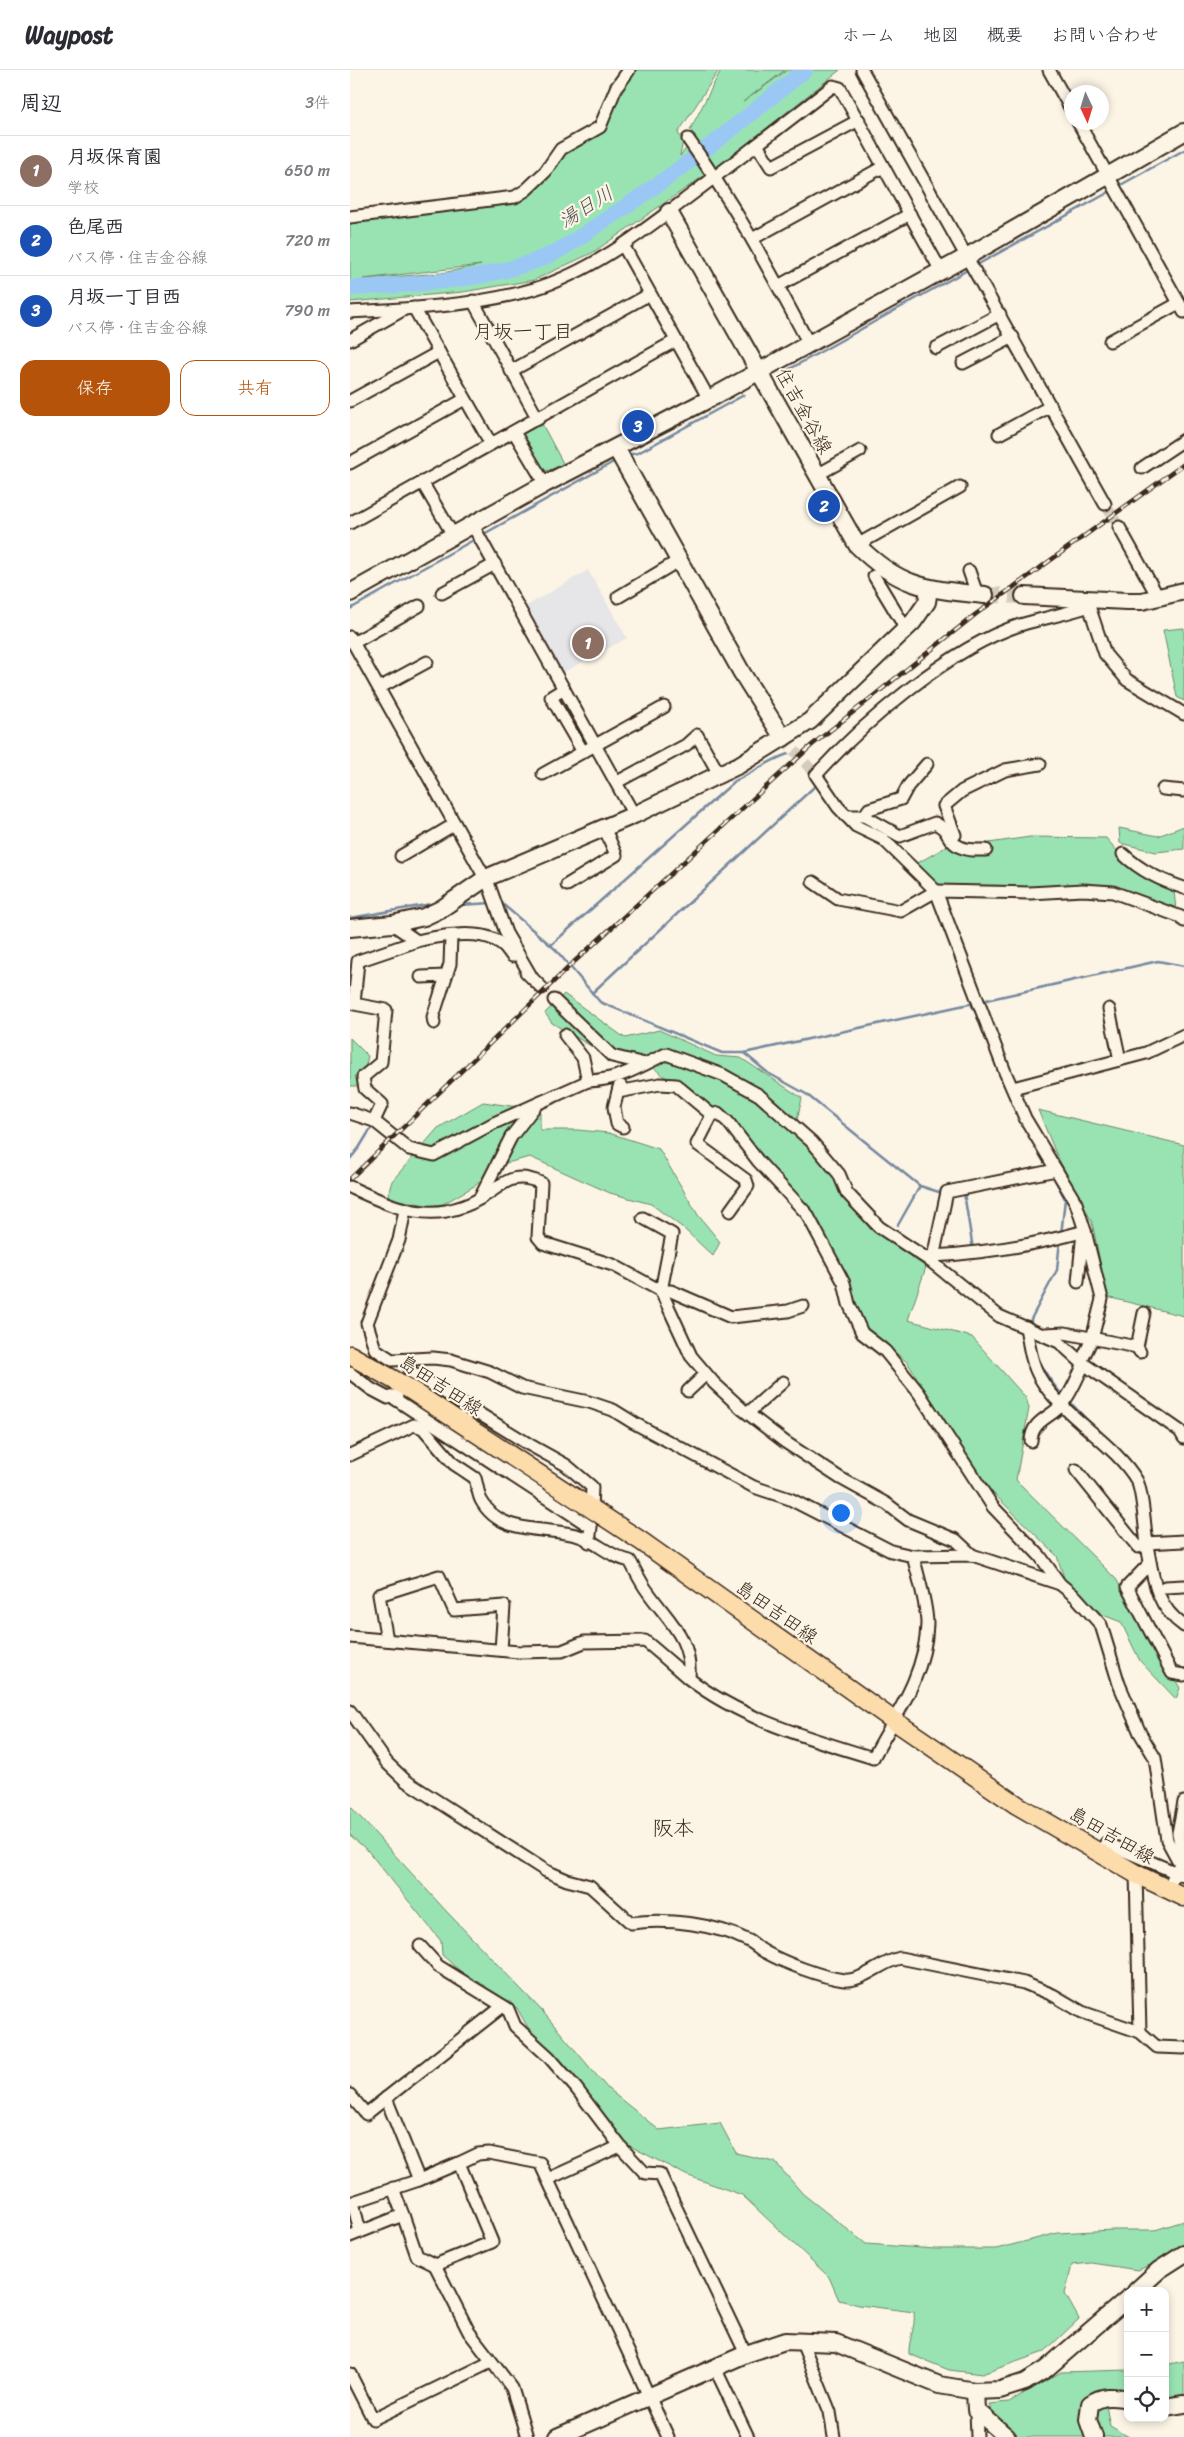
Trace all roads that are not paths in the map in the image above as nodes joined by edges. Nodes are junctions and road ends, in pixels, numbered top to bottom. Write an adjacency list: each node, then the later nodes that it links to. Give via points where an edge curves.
1 (629, 70): 15 (street, via 616,88 600,127 561,149 545,172 516,197)
2 (862, 70): 18 (street)
3 (1049, 70): 4 (street)
4 (1064, 97)
5 (859, 120): 9 (street, via 771,167); 9 (street, via 840,88 833,86); 10 (street)
6 (1082, 130): 12 (street)
7 (1184, 132): 12 (street)
8 (688, 139): 11 (street)
9 (756, 145): 11 (street)
10 (883, 167): 14 (street); 16 (street)
11 (715, 177): 13 (street); 16 (street)
12 (1112, 183): 18 (street); 23 (street)
13 (669, 212): 17 (street); 35 (street)
14 (910, 214): 19 (street); 20 (street)
15 (350, 217)
16 (752, 239): 20 (street)
17 (623, 245): 21 (street); 22 (street, via 535,288)
18 (971, 263): 19 (street); 26 (street)
19 (941, 271): 31 (street)
20 (778, 286): 31 (street)
21 (650, 294): 29 (street); 36 (street)
22 (472, 301): 24 (street); 36 (street)
23 (1181, 307): 30 (street)
24 (410, 308): 25 (street); 28 (street); 33 (street)
25 (350, 312)
26 (1000, 314): 27 (street); 32 (street)
27 (1013, 337): 34 (street); 40 (street)
28 (350, 340)
29 (675, 341): 38 (street); 41 (street)
30 (1110, 341)
31 (808, 342): 35 (street)
32 (936, 348)
33 (439, 352): 37 (street); 39 (street)
34 (964, 363)
35 (758, 370): 38 (street, 住吉金谷線); 50 (street, 住吉金谷線)
36 (511, 371): 41 (street)
37 (465, 399): 45 (street); 48 (street)
38 (709, 399): 47 (street, 住吉金谷線)
39 (350, 401)
40 (1051, 406): 43 (street); 54 (street)
41 (538, 419): 42 (street)
42 (514, 432): 45 (street); 52 (street)
43 (999, 434)
44 (1184, 440): 49 (street)
45 (492, 444): 51 (street)
46 (860, 451): 50 (street)
47 (619, 455): 52 (street, 住吉金谷線); 60 (street)
48 (350, 463)
49 (1142, 468)
50 (817, 475): 59 (street, 住吉金谷線)
51 (422, 482): 55 (street); 58 (street)
52 (545, 484): 57 (street, 住吉金谷線)
53 (960, 487): 59 (street)
54 (1105, 504)
55 (350, 523)
56 (1119, 527): 71 (street)
57 (477, 533): 58 (street, 住吉金谷線); 61 (street)
58 (452, 535): 66 (street, 住吉金谷線)
59 (857, 545): 64 (street, 住吉金谷線, via 888,572)
60 (678, 561): 70 (street); 81 (street)
61 (495, 564): 67 (street); 78 (street)
62 (969, 571): 68 (street)
63 (874, 576): 74 (street)
64 (930, 589): 68 (street, 住吉金谷線); 74 (street, via 920,614)
65 (1184, 591): 71 (street)
66 (350, 593)
67 (442, 593)
68 (981, 595)
69 (1024, 596): 72 (street)
70 (618, 597)
71 (1158, 598): 72 (street)
72 (1090, 603): 80 (street, via 1105,654 1126,680); 92 (street, via 1064,615 1019,626 975,646 917,683 874,719 816,775)
73 (419, 606): 75 (street)
74 (906, 629): 81 (street, via 810,721)
75 (352, 640): 77 (street)
76 (427, 662): 77 (street)
77 (379, 688): 94 (street)
78 (564, 689): 82 (street); 83 (street, via 552,697)
79 (664, 707): 82 (street)
80 (1184, 714)
81 (783, 738): 87 (street)
82 (596, 745): 83 (street); 88 (street)
83 (583, 752): 86 (street)
84 (927, 764): 93 (street, via 901,799 869,810)
85 (1040, 764): 96 (street, via 1005,770 962,791 944,806)
86 (543, 774)
87 (719, 774): 88 (street, via 697,735 686,745); 91 (street)
88 (617, 782): 91 (street)
89 (1163, 789): 90 (street)
90 (1184, 791)
91 (634, 815): 95 (street)
92 (846, 816): 93 (street); 104 (street, via 856,826 883,839)
93 (864, 816): 96 (street, via 900,836 935,822 945,828)
94 (455, 824): 99 (street); 100 (street)
95 (604, 827): 100 (street); 102 (street, via 616,855)
96 (958, 845): 97 (street, via 966,850)
97 (986, 850)
98 (1123, 854): 103 (street, via 1138,868)
99 (401, 856)
100 (486, 878): 106 (street, via 424,917); 111 (street, via 510,940)
101 (813, 882): 104 (street, via 838,899 901,911)
102 (567, 885)
103 (1184, 888)
104 (936, 891): 105 (street, via 1113,892); 123 (street)
105 (1183, 918)
106 (392, 924): 107 (street); 109 (street)
107 (350, 928)
108 (451, 936): 109 (street); 110 (street); 111 (street, via 494,939 504,945)
109 (417, 941): 128 (street, via 358,961 354,1004 386,1010 381,1062 363,1077 365,1090 382,1104)
110 (446, 976): 112 (street); 116 (street)
111 (531, 976): 113 (street)
112 (421, 977)
113 (542, 988)
114 (554, 1000): 121 (street, via 612,1056)
115 (1109, 1008): 120 (street)
116 (434, 1023)
117 (565, 1035): 122 (street, via 583,1058)
118 (1184, 1035): 120 (street, via 1146,1053)
119 (658, 1058): 121 (street); 124 (street, via 649,1070 619,1087); 137 (street, via 666,1054 723,1075 759,1095 812,1142 838,1174 847,1193 879,1227)
120 (1120, 1060): 123 (street)
121 (645, 1064): 122 (street, via 625,1075)
122 (588, 1081): 125 (street)
123 (1013, 1088): 130 (street)
124 (618, 1092): 127 (street, via 660,1084 676,1085); 129 (street, via 614,1107 617,1124)
125 (537, 1104): 128 (street, via 434,1155 409,1149); 132 (street, via 511,1137)
126 (350, 1113): 128 (street)
127 (712, 1115): 134 (street, via 697,1144 746,1180 748,1186); 166 (street, via 718,1113 728,1122 758,1161 807,1214 844,1283 862,1333 885,1352 919,1393 993,1507 1040,1556)
128 (376, 1121)
129 (623, 1127)
130 (1051, 1170): 136 (street, via 1076,1203); 137 (street, via 946,1196)
131 (350, 1187): 133 (street)
132 (479, 1199): 133 (street, via 444,1211); 139 (street, via 502,1182 525,1178 541,1183 538,1237 543,1243 613,1265)
133 (405, 1210): 145 (street, via 399,1240 366,1323 374,1349 392,1360)
134 (730, 1211)
135 (643, 1218): 139 (street, via 672,1234)
136 (1084, 1231): 137 (street, via 1054,1240); 138 (street); 143 (street, via 1102,1298)
137 (931, 1258): 142 (street, via 999,1316)
138 (1078, 1282)
139 (661, 1291): 140 (street, via 671,1291 731,1317 788,1311); 148 (street, via 691,1356)
140 (803, 1306)
141 (1144, 1313): 143 (street, via 1139,1350)
142 (1033, 1330): 143 (street); 146 (street, via 1059,1342); 152 (street, via 1031,1355 1040,1378)
143 (1092, 1339): 146 (street)
144 (350, 1355): 150 (main road, 島田吉田線)
145 (416, 1361): 150 (street); 163 (street, via 433,1358 451,1360 490,1372 522,1388 613,1410 754,1486 790,1499 890,1551)
146 (1083, 1363): 152 (street); 154 (street, via 1153,1410 1180,1431)
147 (350, 1373): 150 (street, via 388,1398)
148 (706, 1374): 151 (street); 153 (street)
149 (783, 1382): 153 (street)
150 (402, 1385): 158 (main road, 島田吉田線); 160 (street, via 591,1528)
151 (688, 1391)
152 (1063, 1403): 155 (street, via 1040,1419 1031,1432); 161 (street, via 1138,1482)
153 (748, 1413): 162 (street, via 840,1478 887,1504 908,1520 956,1540)
154 (1184, 1438)
155 (1031, 1441)
156 (350, 1455): 160 (street, via 414,1424 423,1428 454,1464 475,1478 481,1500 497,1517 519,1528 581,1537)
157 (1076, 1470): 161 (street, via 1138,1547)
158 (641, 1541): 164 (street); 176 (main road, 島田吉田線)
159 (1184, 1541): 161 (street)
160 (589, 1542): 164 (street, via 618,1559)
161 (1149, 1543): 165 (street)
162 (972, 1555): 163 (street); 166 (street)
163 (914, 1556): 176 (street, via 927,1622 924,1649 918,1674)
164 (630, 1561): 174 (street, via 647,1591 678,1630 690,1661)
165 (1150, 1563): 169 (street, via 1155,1590 1173,1618); 173 (street, via 1127,1587 1172,1673)
166 (1060, 1584): 179 (street, via 1101,1625 1119,1684 1140,1733 1155,1758 1167,1840)
167 (1184, 1586): 168 (street)
168 (1165, 1587)
169 (1184, 1626)
170 (350, 1636): 171 (street)
171 (387, 1640): 172 (street); 172 (street, via 379,1595 439,1576 454,1610 504,1606)
172 (502, 1650): 174 (street, via 562,1651 584,1642 645,1640)
173 (1184, 1675)
174 (689, 1678): 176 (street, via 743,1712 796,1734 873,1758)
175 (350, 1711): 184 (street, via 387,1763 406,1780 546,1870 590,1886 631,1923 656,1920 718,1928 749,1941 765,1952 817,1973 845,1980 900,1958 1024,1983 1082,2012)
176 (893, 1720): 178 (main road, 島田吉田線, via 1016,1805)
177 (1184, 1802): 179 (street, via 1178,1833)
178 (1101, 1853): 179 (street, via 1106,1843); 180 (main road, 島田吉田線)
179 (1177, 1872): 180 (main road, 島田吉田線); 181 (main road, 島田吉田線)
180 (1136, 1874): 184 (street)
181 (1184, 1897)
182 (420, 1946): 183 (street, via 438,1966)
183 (503, 2006): 187 (street); 188 (street, via 508,2009 515,2026 576,2088)
184 (1140, 2032): 185 (street, via 1157,2046)
185 (1184, 2048)
186 (350, 2095): 187 (street, via 366,2114)
187 (386, 2098): 191 (street)
188 (620, 2146): 190 (street); 200 (street, via 645,2173 660,2174)
189 (459, 2163): 190 (street, via 478,2154 489,2153 540,2163); 191 (street); 196 (street, via 492,2242)
190 (548, 2179): 205 (street)
191 (419, 2180): 192 (street)
192 (393, 2188): 193 (street); 194 (street, via 352,2202)
193 (403, 2215): 194 (street); 196 (street, via 417,2256)
194 (355, 2234)
195 (1184, 2254): 197 (street)
196 (435, 2265): 201 (street, via 469,2332)
197 (1140, 2287)
198 (1124, 2301): 204 (street, via 1046,2369 1025,2382 1000,2390)
199 (801, 2340): 200 (street, via 785,2341); 204 (street, via 836,2343 939,2384); 214 (street, via 830,2412)
200 (746, 2354): 202 (street)
201 (491, 2362): 203 (street, via 372,2419); 210 (street, via 512,2388)
202 (714, 2368): 205 (street); 213 (street)
203 (350, 2374)
204 (975, 2391): 209 (street)
205 (650, 2396): 211 (street); 212 (street)
206 (1124, 2398): 217 (street, via 1108,2396 1090,2404 1088,2420)
207 (1184, 2404): 208 (street)
208 (1169, 2406)
209 (976, 2410): 215 (street); 216 (street)
210 (527, 2437)
211 (557, 2437)
212 (668, 2437)
213 (748, 2437)
214 (834, 2437)
215 (976, 2437)
216 (1007, 2437)
217 (1094, 2437)

